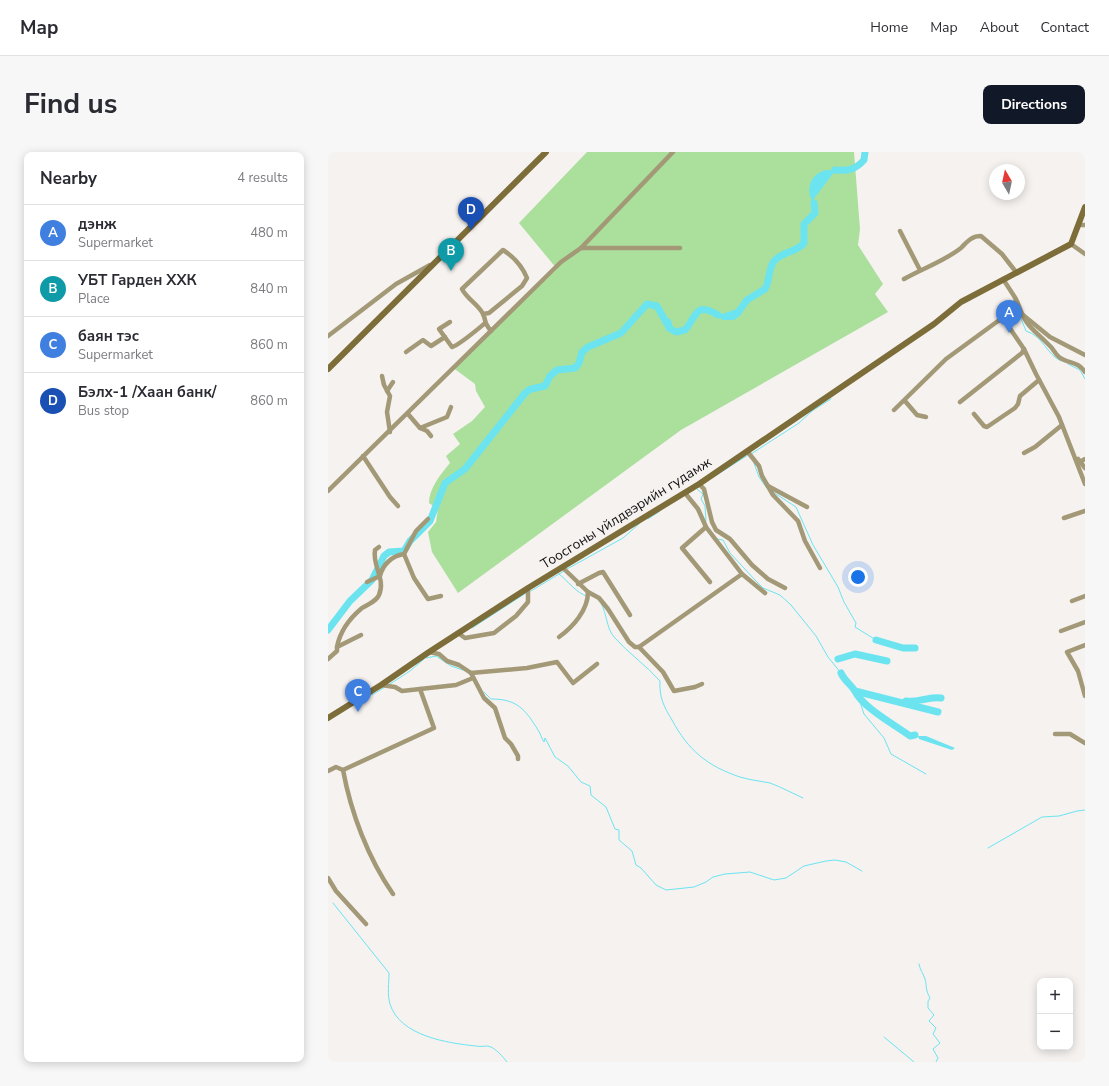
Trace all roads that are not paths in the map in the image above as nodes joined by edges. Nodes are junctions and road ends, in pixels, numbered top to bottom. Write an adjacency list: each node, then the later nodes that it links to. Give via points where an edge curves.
1 (546, 152): 10 (main road)
2 (673, 152): 7 (street)
3 (1085, 207): 4 (main road)
4 (1082, 225): 6 (main road)
5 (900, 231): 11 (street)
6 (1070, 244): 9 (street); 12 (main road, Тоосгоны үйлдвэрийн гудамж)
7 (581, 248): 8 (street); 21 (street, via 562,262)
8 (680, 248)
9 (1085, 254)
10 (432, 264): 22 (street, via 396,284); 27 (main road)
11 (920, 270): 12 (street, via 933,266 962,248 967,240 981,236 1002,254); 13 (street)
12 (1016, 272): 14 (main road, Тоосгоны үйлдвэрийн гудамж)
13 (904, 279)
14 (1003, 279): 15 (street); 45 (main road, Тоосгоны үйлдвэрийн гудамж, via 961,302 934,324)
15 (1016, 299): 17 (street); 18 (street)
16 (483, 314): 16 (street, via 462,289 503,250 524,269 527,278 522,286 489,314); 20 (street)
17 (1021, 314): 26 (street, via 1050,337); 28 (street, via 1026,324 1059,357 1076,362)
18 (1011, 317): 24 (street, via 1009,327); 33 (street, via 998,321 946,359)
19 (450, 322): 23 (street, via 439,329)
20 (484, 324): 21 (street); 23 (street, via 459,345 452,347)
21 (491, 331): 37 (street)
22 (328, 336)
23 (445, 337): 25 (street, via 431,346 423,340)
24 (1024, 349): 30 (street); 34 (street)
25 (406, 352)
26 (1085, 354)
27 (328, 370)
28 (1085, 372)
29 (382, 376): 32 (street)
30 (1039, 380): 38 (street, via 1020,396 1016,408 987,427); 40 (street)
31 (394, 382): 32 (street)
32 (387, 391): 42 (street, via 390,396 387,412)
33 (905, 401): 36 (street); 39 (street, via 917,415)
34 (960, 402)
35 (451, 407): 41 (street, via 447,417)
36 (894, 410)
37 (408, 414): 41 (street); 42 (street)
38 (974, 414)
39 (926, 418)
40 (1062, 425): 44 (street); 46 (street)
41 (420, 428): 43 (street)
42 (390, 432): 47 (street)
43 (432, 436)
44 (1072, 450): 49 (street); 52 (street)
45 (747, 451): 51 (main road, Тоосгоны үйлдвэрийн гудамж); 53 (street, via 759,466)
46 (1024, 453)
47 (363, 456): 54 (street); 56 (street)
48 (1085, 459): 49 (street)
49 (1080, 462): 50 (street)
50 (1085, 468)
51 (699, 484): 55 (main road, Тоосгоны үйлдвэрийн гудамж); 72 (street, via 704,489 716,530 730,539 768,579)
52 (1085, 484)
53 (768, 486): 57 (street); 65 (street, via 777,500 790,510 798,521 805,541)
54 (328, 492)
55 (685, 493): 61 (street, via 698,509); 64 (main road, Тоосгоны үйлдвэрийн гудамж)
56 (398, 506)
57 (807, 507)
58 (1085, 511): 59 (street)
59 (1064, 518)
60 (428, 519): 63 (street, via 416,531)
61 (706, 527): 67 (street); 69 (street, via 682,548)
62 (379, 547): 66 (street, via 375,550 374,556)
63 (404, 554): 66 (street, via 391,559); 75 (street, via 423,593 428,598)
64 (562, 568): 70 (street); 71 (main road, Тоосгоны үйлдвэрийн гудамж)
65 (820, 568)
66 (379, 574): 68 (street); 86 (street, via 382,588 378,597 345,626)
67 (742, 574): 74 (street); 85 (street)
68 (367, 582)
69 (710, 582)
70 (578, 584): 73 (street); 78 (street, via 603,572)
71 (528, 588): 81 (main road, Тоосгоны үйлдвэрийн гудамж); 81 (street, via 528,602 516,616 494,633 465,638)
72 (785, 588)
73 (588, 592): 83 (street, via 584,609 572,628); 85 (street, via 599,598 632,645)
74 (765, 593)
75 (441, 596)
76 (1085, 596): 77 (street)
77 (1072, 601)
78 (630, 615)
79 (1085, 622): 80 (street)
80 (1061, 631)
81 (458, 633): 87 (main road, Тоосгоны үйлдвэрийн гудамж)
82 (361, 635): 86 (street)
83 (559, 637)
84 (1085, 645): 94 (street, via 1067,652 1078,671)
85 (639, 646): 91 (street, via 663,672 674,691 695,688)
86 (337, 647): 88 (street, via 337,651)
87 (429, 652): 90 (street, via 439,654 447,661 459,665); 92 (main road, Тоосгоны үйлдвэрийн гудамж)
88 (328, 659)
89 (597, 664): 90 (street, via 573,683 556,662)
90 (472, 676): 93 (street, via 456,685); 98 (street, via 484,698 495,708 505,738)
91 (702, 684)
92 (381, 685): 93 (street, via 402,691); 95 (main road, Тоосгоны үйлдвэрийн гудамж)
93 (420, 689): 99 (street, via 434,728)
94 (1085, 696)
95 (328, 718)
96 (1055, 734): 97 (street, via 1070,734)
97 (1085, 743)
98 (518, 759)
99 (343, 770): 100 (street, via 336,767); 102 (street, via 365,844 380,876)
100 (328, 771)
101 (328, 878): 103 (street, via 336,891)
102 (393, 894)
103 (366, 924)

